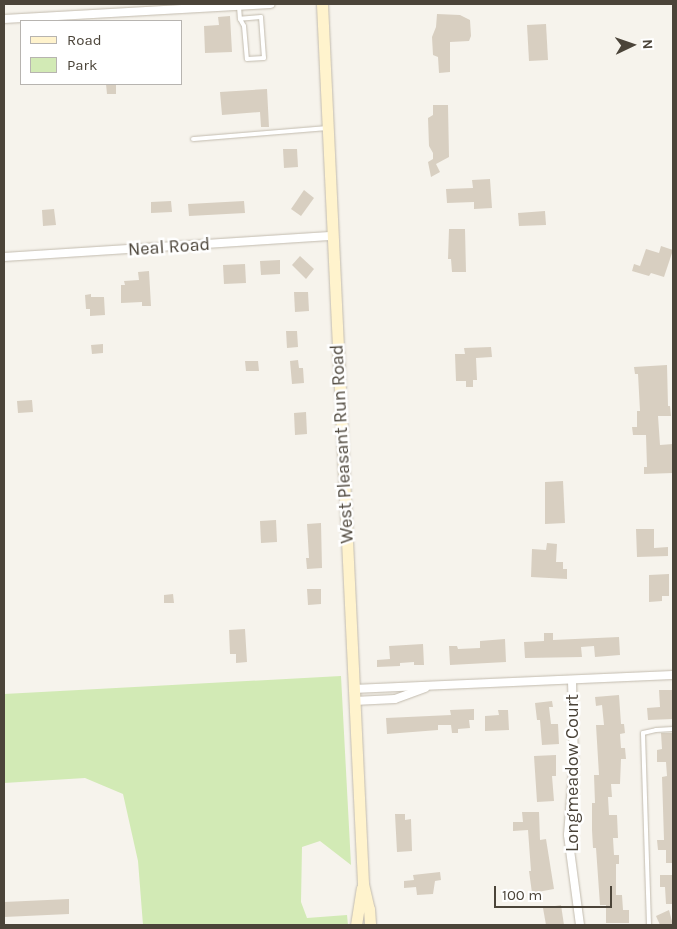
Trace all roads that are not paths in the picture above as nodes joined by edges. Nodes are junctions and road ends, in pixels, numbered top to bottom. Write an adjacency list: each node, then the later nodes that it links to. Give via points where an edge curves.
1 (271, 4): 3 (street)
2 (322, 4): 6 (main road, West Pleasant Run Road)
3 (239, 6): 4 (street); 5 (lane)
4 (4, 19)
5 (240, 19): 5 (lane, via 244,26 247,59 264,58 261,17)
6 (328, 127): 7 (lane); 8 (main road, West Pleasant Run Road)
7 (193, 139)
8 (333, 236): 9 (street, Neal Road); 13 (main road, West Pleasant Run Road)
9 (4, 257)
10 (673, 675): 11 (street)
11 (572, 680): 12 (street); 19 (street, Longmeadow Court, via 574,760 568,835)
12 (434, 684): 13 (street); 14 (street, via 395,698)
13 (353, 689): 14 (main road, West Pleasant Run Road)
14 (354, 701): 16 (main road, West Pleasant Run Road)
15 (673, 729): 20 (lane, via 643,733)
16 (362, 884): 17 (main road, West Pleasant Run Road); 18 (main road, West Pleasant Run Road)
17 (356, 925)
18 (370, 925)
19 (580, 925)
20 (648, 925)

